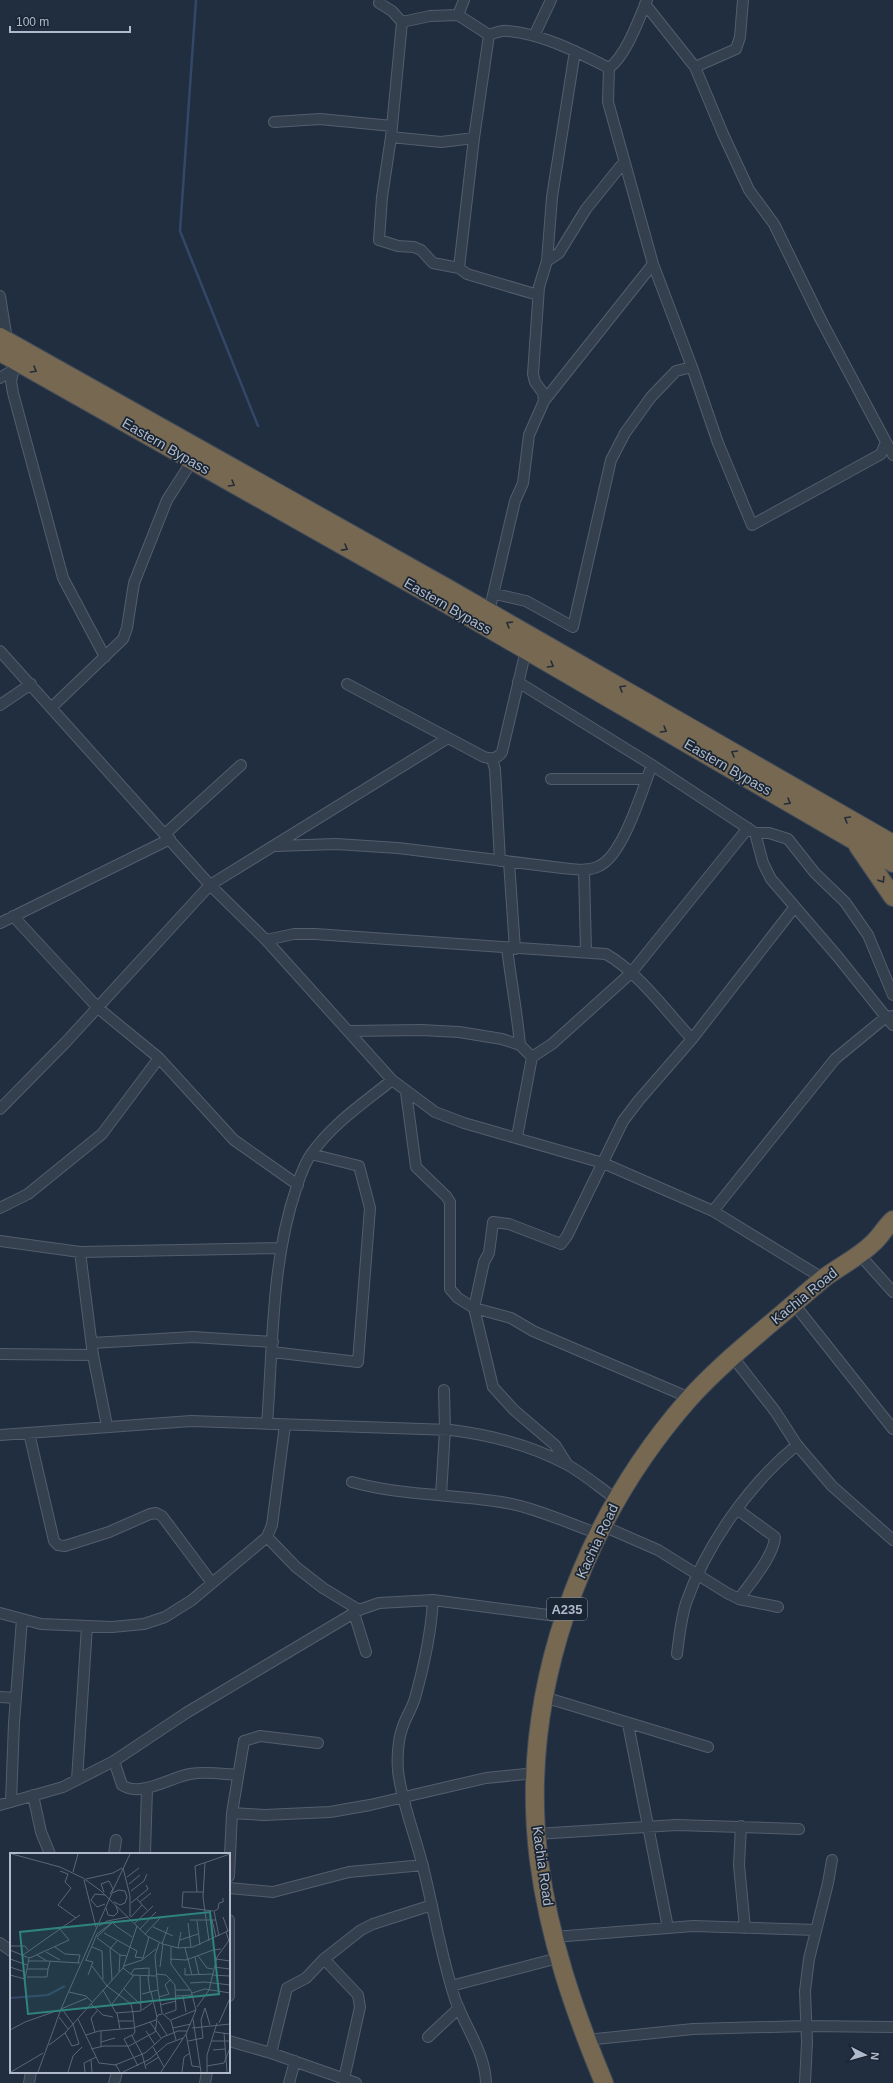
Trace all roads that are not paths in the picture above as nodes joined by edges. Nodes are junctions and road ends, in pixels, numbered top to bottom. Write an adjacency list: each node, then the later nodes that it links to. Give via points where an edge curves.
1 (380, 0): 7 (street, via 379,3 392,11)
2 (464, 0): 6 (street)
3 (551, 0): 9 (street)
4 (743, 0): 11 (street, via 740,37 736,48)
5 (646, 2): 11 (street); 12 (street, via 622,54)
6 (458, 14): 7 (street); 8 (street)
7 (402, 22): 14 (street)
8 (489, 35): 9 (street, via 506,30); 16 (street)
9 (534, 36): 10 (street)
10 (575, 51): 12 (street); 18 (street, via 552,197)
11 (695, 67): 27 (street, via 749,190 774,224 821,320)
12 (609, 68): 17 (street, via 608,102)
13 (274, 122): 14 (street, via 320,119)
14 (392, 126): 15 (street)
15 (391, 137): 16 (street, via 441,142); 20 (street, via 382,189 379,240 398,246 414,247 421,250 433,263)
16 (474, 138): 20 (street)
17 (624, 162): 18 (street, via 586,209 559,253); 19 (street)
18 (547, 261): 21 (street)
19 (653, 264): 24 (street); 26 (street)
20 (459, 268): 21 (street, via 467,274)
21 (538, 295): 26 (street, via 532,374 543,393)
22 (0, 296): 23 (street)
23 (7, 352): 25 (street); 29 (highway, Eastern Bypass, one-way to 29); 31 (highway, Eastern Bypass); 34 (street, via 13,393 63,578)
24 (692, 368): 27 (street, via 718,443 752,525 881,454); 30 (street, via 676,371 651,397 625,433 611,460 573,627 526,601)
25 (0, 378)
26 (544, 401): 30 (street, via 529,435 523,483 515,501)
27 (886, 442): 28 (street)
28 (893, 455)
29 (192, 461): 32 (highway, Eastern Bypass, one-way to 32); 34 (street, via 167,500 134,583 123,639)
30 (495, 594): 31 (street)
31 (489, 612): 48 (highway, Eastern Bypass, one-way to 31)
32 (526, 650): 35 (street); 48 (highway, Eastern Bypass, one-way to 48)
33 (0, 651): 36 (street)
34 (105, 657): 39 (street)
35 (518, 682): 41 (street, via 502,752); 43 (street)
36 (31, 684): 38 (street); 39 (street)
37 (347, 684): 40 (street)
38 (0, 705)
39 (52, 707): 49 (street)
40 (448, 738): 41 (street); 51 (street)
41 (492, 759): 52 (street)
42 (241, 765): 49 (street)
43 (652, 765): 45 (street); 46 (street)
44 (551, 779): 45 (street)
45 (647, 779): 54 (street, via 617,849 608,862)
46 (751, 831): 57 (street, via 771,879); 63 (street); 64 (street, via 788,839 815,873 845,902 868,935)
47 (893, 832): 48 (highway)
48 (859, 834): 50 (highway, Eastern Bypass); 53 (highway, Eastern Bypass); 56 (highway, one-way to 56)
49 (168, 837): 55 (street); 58 (street)
50 (893, 844)
51 (274, 846): 52 (street, via 336,844 398,848); 55 (street)
52 (504, 861): 54 (street); 61 (street)
53 (893, 863)
54 (584, 870): 62 (street)
55 (210, 885): 60 (street); 65 (street)
56 (893, 897)
57 (794, 908): 66 (street); 68 (street)
58 (13, 916): 59 (street); 65 (street)
59 (0, 923)
60 (266, 940): 61 (street, via 294,934 315,934); 67 (street)
61 (511, 948): 62 (street); 69 (street, via 512,997)
62 (586, 951): 63 (street, via 606,954)
63 (631, 973): 68 (street); 70 (street, via 552,1044)
64 (893, 995)
65 (98, 1008): 71 (street); 74 (street)
66 (891, 1019): 80 (street, via 835,1059)
67 (350, 1032): 69 (street, via 459,1032 502,1039); 72 (street)
68 (692, 1039): 77 (street, via 623,1121)
69 (520, 1045): 70 (street)
70 (532, 1057): 75 (street)
71 (159, 1058): 78 (street, via 234,1140); 79 (street, via 102,1134 28,1194)
72 (392, 1080): 73 (street); 76 (street, via 330,1130)
73 (406, 1092): 75 (street, via 435,1112 464,1123); 91 (street, via 416,1167 450,1202 450,1289 458,1298)
74 (0, 1109)
75 (517, 1137): 77 (street)
76 (310, 1154): 78 (street); 94 (street, via 359,1166 367,1193 370,1208 358,1362)
77 (603, 1162): 80 (street); 91 (street, via 561,1244 509,1224 493,1222 489,1253 484,1262)
78 (298, 1185): 85 (street)
79 (0, 1208)
80 (713, 1211): 88 (street)
81 (893, 1220): 84 (highway, Kachia Road / A235)
82 (893, 1233): 84 (highway, A235)
83 (0, 1241): 86 (street)
84 (874, 1243): 87 (highway, Kachia Road / A235)
85 (281, 1248): 86 (street); 92 (street)
86 (80, 1252): 93 (street)
87 (859, 1254): 88 (highway, Kachia Road / A235); 89 (street)
88 (824, 1279): 90 (highway, Kachia Road / A235)
89 (893, 1292)
90 (794, 1304): 97 (highway, Kachia Road / A235); 104 (street)
91 (474, 1308): 99 (street, via 511,1318 533,1331); 108 (street, via 493,1387 514,1410 555,1445)
92 (273, 1342): 93 (street, via 193,1337); 94 (street)
93 (92, 1343): 96 (street)
94 (272, 1352): 100 (street)
95 (0, 1354): 96 (street)
96 (93, 1355): 102 (street)
97 (732, 1356): 99 (highway, Kachia Road / A235); 107 (street, via 775,1411)
98 (444, 1390): 103 (street)
99 (690, 1398): 111 (highway, Kachia Road / A235, via 652,1445)
100 (267, 1424): 101 (street); 102 (street, via 191,1421)
101 (285, 1425): 103 (street); 114 (street, via 272,1525)
102 (107, 1426): 105 (street)
103 (445, 1430): 108 (street, via 479,1434 511,1442 546,1454); 110 (street)
104 (893, 1430)
105 (29, 1433): 106 (street); 117 (street, via 54,1541 58,1545 66,1546 109,1532 156,1513 162,1516)
106 (0, 1435)
107 (797, 1445): 112 (street, via 777,1461); 115 (street, via 832,1486)
108 (567, 1465): 111 (street)
109 (352, 1482): 110 (street, via 378,1489)
110 (441, 1495): 113 (street, via 496,1501)
111 (616, 1499): 113 (highway, Kachia Road / A235)
112 (738, 1510): 116 (street); 118 (street, via 775,1537 770,1553)
113 (601, 1530): 116 (street, via 658,1550); 123 (highway, Kachia Road / A235)
114 (267, 1537): 117 (street); 121 (street, via 301,1571)
115 (893, 1540)
116 (697, 1575): 118 (street); 127 (street, via 686,1604)
117 (212, 1583): 125 (street, via 192,1600 151,1622 112,1628)
118 (740, 1598): 120 (street)
119 (433, 1600): 121 (street, via 379,1603); 123 (street); 140 (street, via 426,1656 414,1700 402,1729 398,1769)
120 (778, 1607)
121 (356, 1611): 126 (street); 134 (street, via 186,1713)
122 (0, 1613): 124 (street)
123 (564, 1617): 129 (highway, Kachia Road / A235)
124 (22, 1619): 125 (street, via 41,1624); 130 (street)
125 (86, 1626): 137 (street)
126 (366, 1652)
127 (677, 1654)
128 (0, 1697): 130 (street)
129 (544, 1697): 131 (street); 135 (highway, Kachia Road / A235)
130 (16, 1698): 141 (street)
131 (628, 1724): 133 (street); 145 (street)
132 (318, 1743): 136 (street, via 260,1736 244,1741)
133 (708, 1747)
134 (114, 1761): 137 (street); 138 (street, via 122,1785 130,1789)
135 (536, 1773): 140 (street, via 486,1778); 147 (highway, Kachia Road / A235)
136 (237, 1775): 138 (street, via 189,1774); 143 (street)
137 (77, 1780): 139 (street, via 63,1787)
138 (148, 1788): 151 (street)
139 (33, 1795): 141 (street); 149 (street, via 41,1832)
140 (402, 1797): 143 (street, via 330,1812 264,1815); 154 (street)
141 (12, 1802): 142 (street)
142 (0, 1805)
143 (232, 1813): 152 (street)
144 (741, 1826): 145 (street); 146 (street); 158 (street, via 739,1865)
145 (649, 1827): 147 (street); 157 (street)
146 (798, 1829)
147 (536, 1834): 160 (highway, Kachia Road / A235)
148 (116, 1840): 150 (street)
149 (50, 1853)
150 (114, 1853)
151 (146, 1853)
152 (230, 1855)
153 (832, 1860): 159 (street)
154 (423, 1865): 155 (street, via 349,1872 273,1892); 156 (street)
155 (230, 1888)
156 (432, 1905): 164 (street, via 373,1924 361,1930); 165 (street)
157 (668, 1928): 158 (street); 160 (street)
158 (745, 1928): 159 (street)
159 (816, 1930): 167 (street, via 805,1991)
160 (554, 1937): 163 (highway, Kachia Road / A235)
161 (0, 1943): 162 (street)
162 (10, 1951)
163 (558, 1958): 165 (street); 170 (highway, Kachia Road / A235)
164 (324, 1959): 172 (street, via 306,1978 287,1988); 177 (street, via 358,1995 359,2000 360,2007)
165 (451, 1986): 166 (street)
166 (459, 2008): 169 (street); 183 (street, via 480,2053)
167 (806, 2026): 168 (street); 170 (street, via 693,2029); 185 (street)
168 (893, 2027)
169 (428, 2037)
170 (586, 2040): 184 (highway, Kachia Road / A235)
171 (230, 2041): 172 (street)
172 (271, 2053): 173 (street)
173 (295, 2061): 177 (street); 181 (street)
174 (31, 2073): 178 (street)
175 (117, 2073): 179 (street)
176 (207, 2073): 180 (street)
177 (344, 2079): 182 (street)
178 (29, 2083)
179 (114, 2083)
180 (205, 2083)
181 (289, 2083)
182 (356, 2083)
183 (486, 2083)
184 (604, 2083)
185 (805, 2083)

